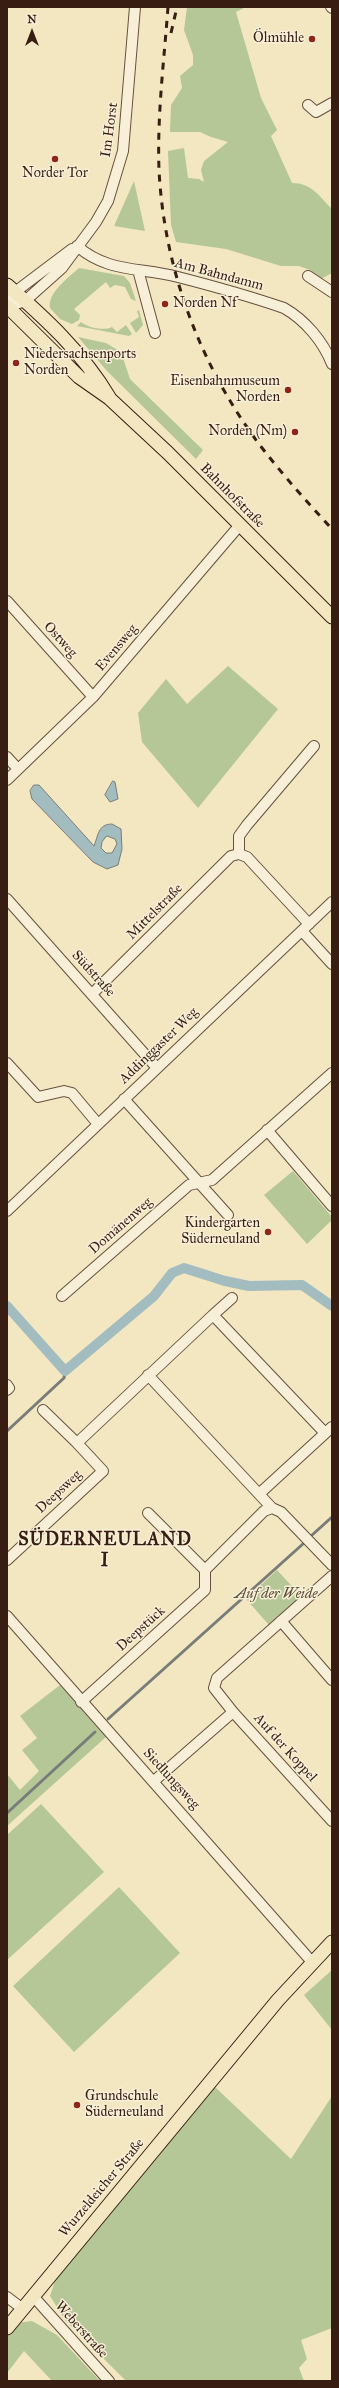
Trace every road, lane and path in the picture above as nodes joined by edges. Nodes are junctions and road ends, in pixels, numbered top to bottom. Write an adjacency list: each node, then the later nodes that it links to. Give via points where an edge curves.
1 (135, 7): 4 (street, Im Horst, via 123,151 108,200 96,222)
2 (332, 103): 3 (street, via 316,112)
3 (308, 105)
4 (77, 246): 5 (street, Am Bahndamm, via 100,262); 7 (street, Im Horst); 9 (street, Im Horst, via 62,268)
5 (138, 270): 11 (street); 12 (street, Am Bahndamm, via 176,276 284,308 299,317 312,331)
6 (308, 276): 8 (street)
7 (11, 288): 9 (main road, Bahnhofstraße); 10 (street, Im Horst)
8 (332, 292)
9 (25, 301): 10 (street, Im Horst); 13 (main road, Bahnhofstraße, via 56,330 88,366)
10 (7, 307): 13 (main road, Bahnhofstraße, via 79,377)
11 (156, 333)
12 (331, 361)
13 (109, 398): 14 (main road, Bahnhofstraße, via 168,453)
14 (239, 526): 16 (main road, Bahnhofstraße); 17 (street, Evensweg)
15 (7, 601): 17 (street, Ostweg)
16 (332, 617)
17 (93, 697): 20 (street, Evensweg)
18 (314, 746): 22 (street, via 239,836)
19 (7, 757): 20 (street)
20 (17, 768): 21 (street, Evensweg)
21 (7, 780)
22 (239, 854): 25 (street, via 247,856); 27 (street, Mittelstraße, via 231,856)
23 (7, 899): 27 (street, Südstraße)
24 (332, 902): 25 (street, Addinggaster Weg)
25 (306, 927): 26 (street); 29 (street, Addinggaster Weg)
26 (332, 964)
27 (92, 994): 29 (street, Südstraße)
28 (7, 1062): 32 (street, via 38,1097 64,1091 72,1093)
29 (157, 1068): 31 (street, Addinggaster Weg)
30 (332, 1073): 33 (street, Domänenweg)
31 (124, 1099): 32 (street, Addinggaster Weg); 34 (street)
32 (98, 1124): 36 (street, Addinggaster Weg)
33 (267, 1130): 34 (street, Domänenweg, via 212,1180); 35 (street)
34 (201, 1183): 37 (street); 38 (street, Domänenweg, via 189,1185)
35 (332, 1206)
36 (7, 1211)
37 (228, 1215)
38 (62, 1296)
39 (232, 1298): 40 (street)
40 (213, 1316): 41 (street); 45 (street, via 281,1388)
41 (148, 1375): 46 (street); 47 (street)
42 (7, 1385): 43 (street)
43 (7, 1390)
44 (43, 1410): 46 (street, Deepsweg)
45 (328, 1430): 47 (street)
46 (77, 1443): 50 (street, Deepsweg, via 103,1471)
47 (259, 1494): 48 (street)
48 (272, 1508): 51 (street, via 281,1512); 52 (street, via 264,1511)
49 (148, 1513): 52 (street)
50 (7, 1560)
51 (332, 1565)
52 (205, 1570): 57 (street, Deepstück, via 205,1590)
53 (332, 1576): 55 (street)
54 (7, 1616): 57 (street, Siedlungsweg)
55 (281, 1621): 56 (street); 58 (street, via 217,1678 214,1688)
56 (332, 1680)
57 (81, 1702): 59 (street, Siedlungsweg)
58 (233, 1712): 59 (street); 60 (street, Auf der Koppel)
59 (154, 1781): 62 (street, Siedlungsweg)
60 (332, 1821)
61 (332, 1942): 62 (main road, Wurzeldeicher Straße)
62 (312, 1962): 63 (main road, Wurzeldeicher Straße)
63 (33, 2296): 65 (main road, Wurzeldeicher Straße); 67 (street, Weberstraße)
64 (7, 2297): 65 (street)
65 (23, 2309): 66 (main road, Wurzeldeicher Straße)
66 (7, 2328)
67 (109, 2381)

